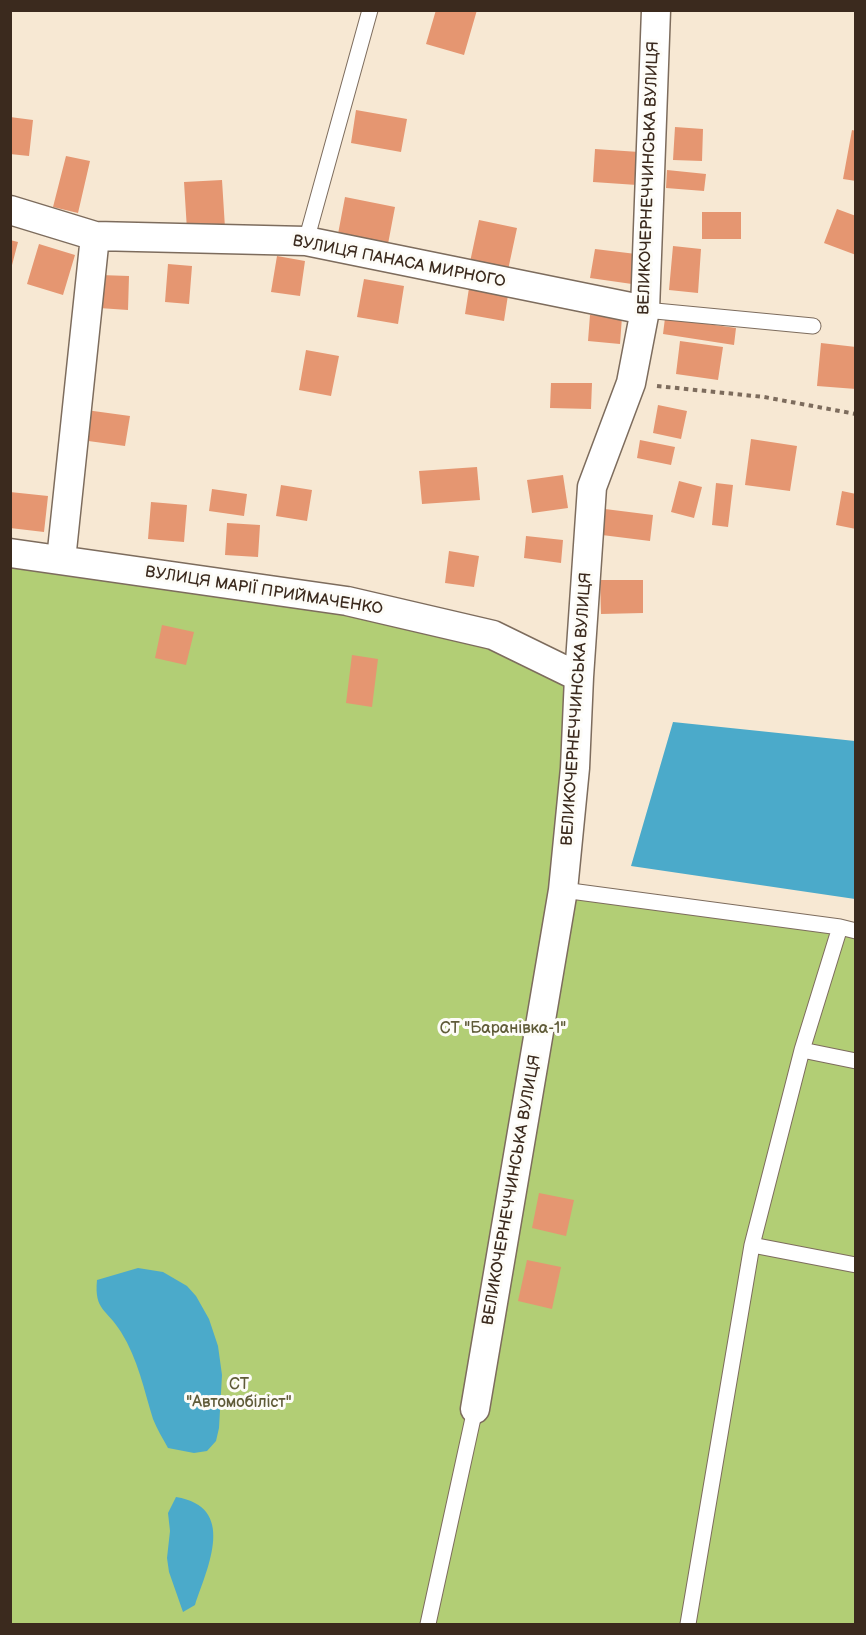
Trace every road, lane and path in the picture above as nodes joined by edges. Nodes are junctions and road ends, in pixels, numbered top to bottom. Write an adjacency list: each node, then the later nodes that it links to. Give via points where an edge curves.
1 (370, 10): 5 (lane)
2 (656, 10): 6 (street, ВЕЛИКОЧЕРНЕЧЧИНСЬКА ВУЛИЦЯ)
3 (10, 210): 4 (street, ВУЛИЦЯ ПАНАСА МИРНОГО)
4 (94, 236): 5 (street, ВУЛИЦЯ ПАНАСА МИРНОГО); 11 (street)
5 (306, 241): 6 (street, ВУЛИЦЯ ПАНАСА МИРНОГО)
6 (645, 310): 7 (lane); 8 (street, ВЕЛИКОЧЕРНЕЧЧИНСЬКА ВУЛИЦЯ)
7 (813, 326)
8 (631, 383): 9 (path, via 764,397); 12 (street, ВЕЛИКОЧЕРНЕЧЧИНСЬКА ВУЛИЦЯ, via 591,487)
9 (855, 414)
10 (10, 553): 11 (street, ВУЛИЦЯ МАРІЇ ПРИЙМАЧЕНКО)
11 (62, 560): 12 (street, ВУЛИЦЯ МАРІЇ ПРИЙМАЧЕНКО, via 347,601 493,635)
12 (579, 677): 13 (street, ВЕЛИКОЧЕРНЕЧЧИНСЬКА ВУЛИЦЯ)
13 (563, 890): 14 (lane); 20 (street, ВЕЛИКОЧЕРНЕЧЧИНСЬКА ВУЛИЦЯ)
14 (840, 927): 15 (lane); 16 (lane)
15 (855, 931)
16 (802, 1050): 17 (lane); 18 (lane)
17 (855, 1061)
18 (752, 1245): 19 (lane); 22 (lane)
19 (855, 1265)
20 (475, 1408): 21 (lane)
21 (428, 1624)
22 (688, 1624)

